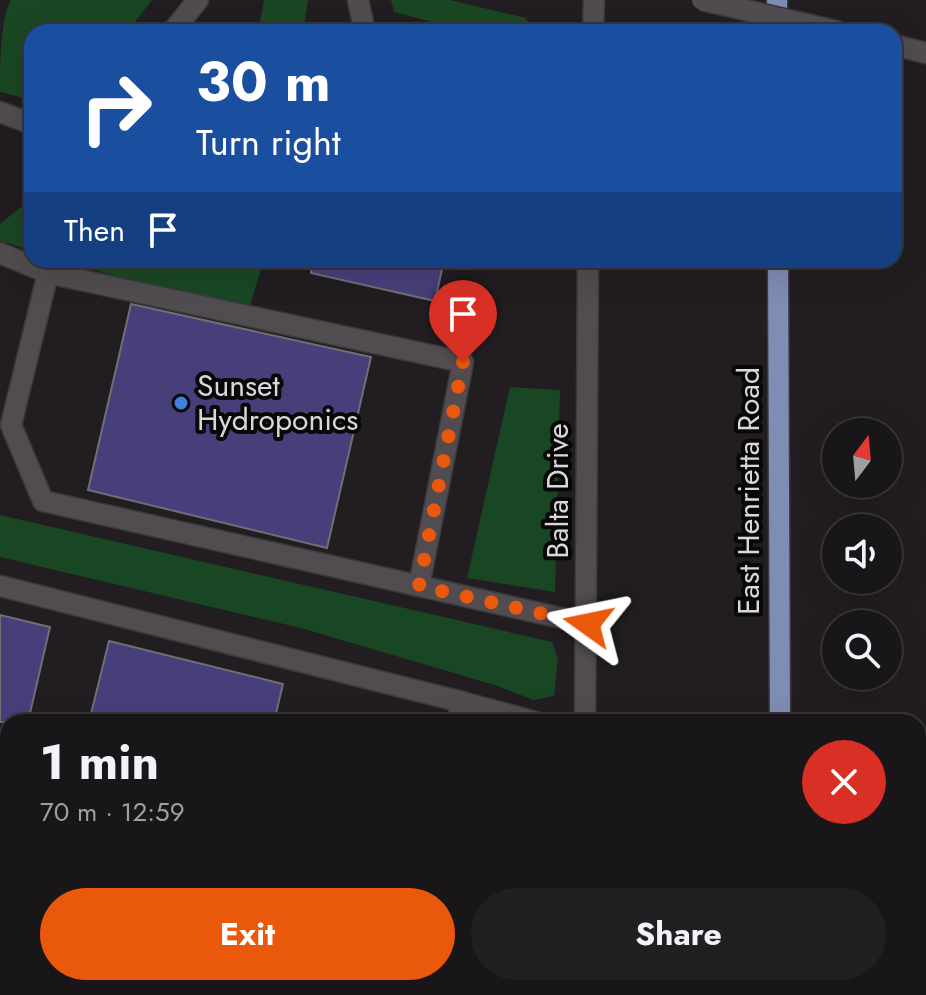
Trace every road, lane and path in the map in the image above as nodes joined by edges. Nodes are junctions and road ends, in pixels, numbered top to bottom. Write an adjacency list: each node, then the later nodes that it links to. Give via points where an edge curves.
1 (198, 0): 6 (street)
2 (358, 0): 7 (street)
3 (594, 0): 8 (street)
4 (702, 0): 10 (street, bridge)
5 (777, 0): 9 (main road)
6 (178, 24)
7 (363, 24)
8 (593, 24)
9 (777, 24)
10 (806, 24)
11 (902, 47): 12 (street)
12 (926, 53)
13 (0, 112): 14 (street)
14 (24, 121)
15 (0, 253): 16 (street)
16 (24, 263)
17 (36, 268): 20 (street)
18 (588, 268): 23 (street, Balta Drive)
19 (778, 268): 26 (main road, East Henrietta Road)
20 (48, 273): 22 (street, via 11,425 43,501); 22 (street, via 463,362)
21 (0, 586): 24 (street)
22 (419, 586): 23 (street)
23 (588, 624): 25 (street, Balta Drive)
24 (460, 712)
25 (585, 714)
26 (780, 714)

